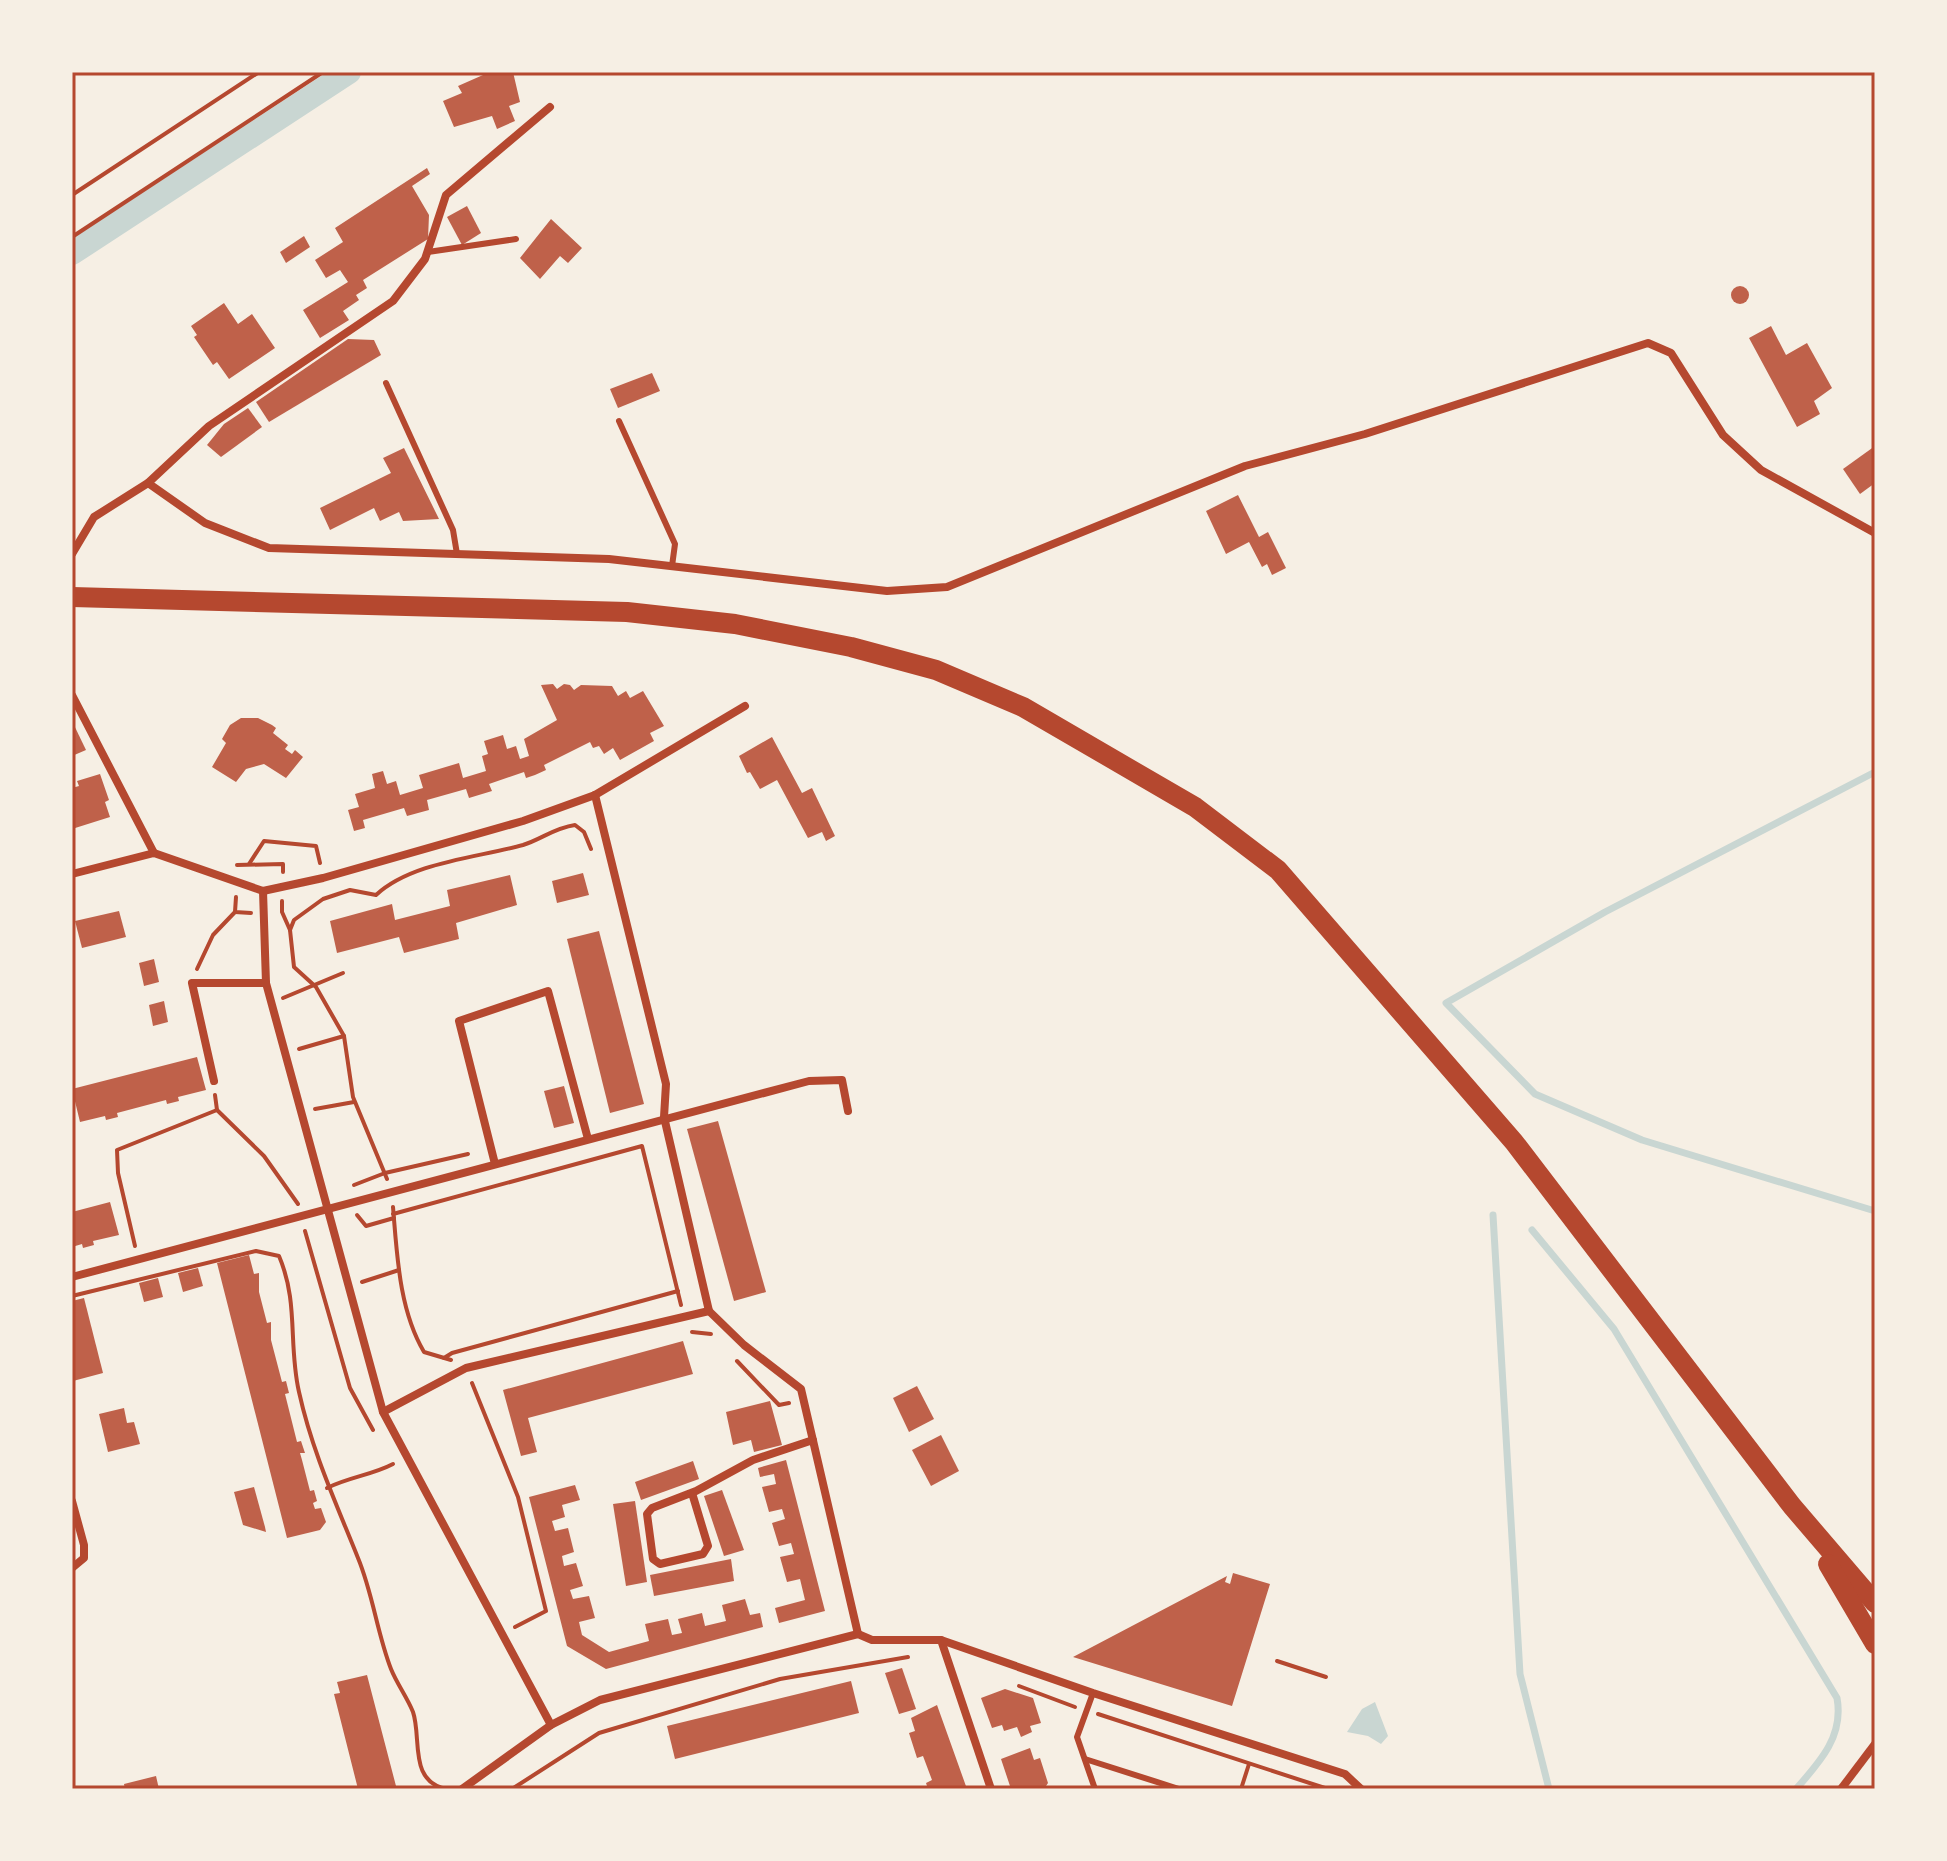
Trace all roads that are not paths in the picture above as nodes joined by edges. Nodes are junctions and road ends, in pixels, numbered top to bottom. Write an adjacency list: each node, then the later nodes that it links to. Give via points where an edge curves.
1 (550, 107): 3 (street, via 446,195)
2 (516, 239): 3 (lane)
3 (428, 252): 6 (street, via 393,301 209,426)
4 (386, 383): 9 (lane, via 453,530)
5 (619, 421): 10 (lane, via 675,544)
6 (148, 483): 8 (street, via 94,517); 9 (street, via 205,523 269,548)
7 (1875, 533): 10 (street, via 1761,470 1723,435 1671,353 1648,343 1365,434 1245,466 947,587 887,591)
8 (72, 554)
9 (457, 554): 10 (street)
10 (672, 566)
11 (72, 597): 31 (main road, via 612,611 689,619 851,647 936,670 1023,707 1195,807 1278,870 1514,1142)
12 (72, 695): 15 (street)
13 (745, 706): 14 (street)
14 (595, 795): 17 (street, via 523,821); 21 (street, via 666,1084)
15 (154, 853): 16 (street); 17 (street)
16 (72, 874)
17 (263, 891): 18 (street)
18 (266, 983): 19 (street, via 192,983); 24 (street)
19 (214, 1081)
20 (848, 1111): 21 (street, via 842,1080 809,1081)
21 (664, 1117): 22 (street); 26 (street)
22 (588, 1139): 23 (street); 23 (street, via 548,991 459,1021)
23 (495, 1164): 24 (street)
24 (327, 1210): 25 (street); 27 (street)
25 (72, 1277)
26 (709, 1311): 27 (street, via 466,1368); 28 (street, via 801,1389)
27 (383, 1412): 38 (street)
28 (813, 1440): 29 (street, via 753,1460); 34 (street)
29 (692, 1493): 29 (street, via 647,1514 653,1559 660,1564 703,1554 708,1546)
30 (72, 1501): 32 (street, via 84,1545 84,1558)
31 (1792, 1506): 33 (main road); 36 (main road)
32 (72, 1568)
33 (1875, 1603)
34 (858, 1634): 35 (street, via 872,1640); 38 (street, via 600,1700)
35 (941, 1640): 37 (street); 42 (street)
36 (1875, 1644)
37 (1093, 1693): 40 (lane, via 1077,1737); 45 (street, via 1345,1774)
38 (551, 1725): 41 (street)
39 (1875, 1744): 46 (street)
40 (1085, 1759): 43 (lane); 44 (lane)
41 (462, 1789)
42 (991, 1789)
43 (1095, 1789)
44 (1179, 1789)
45 (1361, 1789)
46 (1841, 1789)

